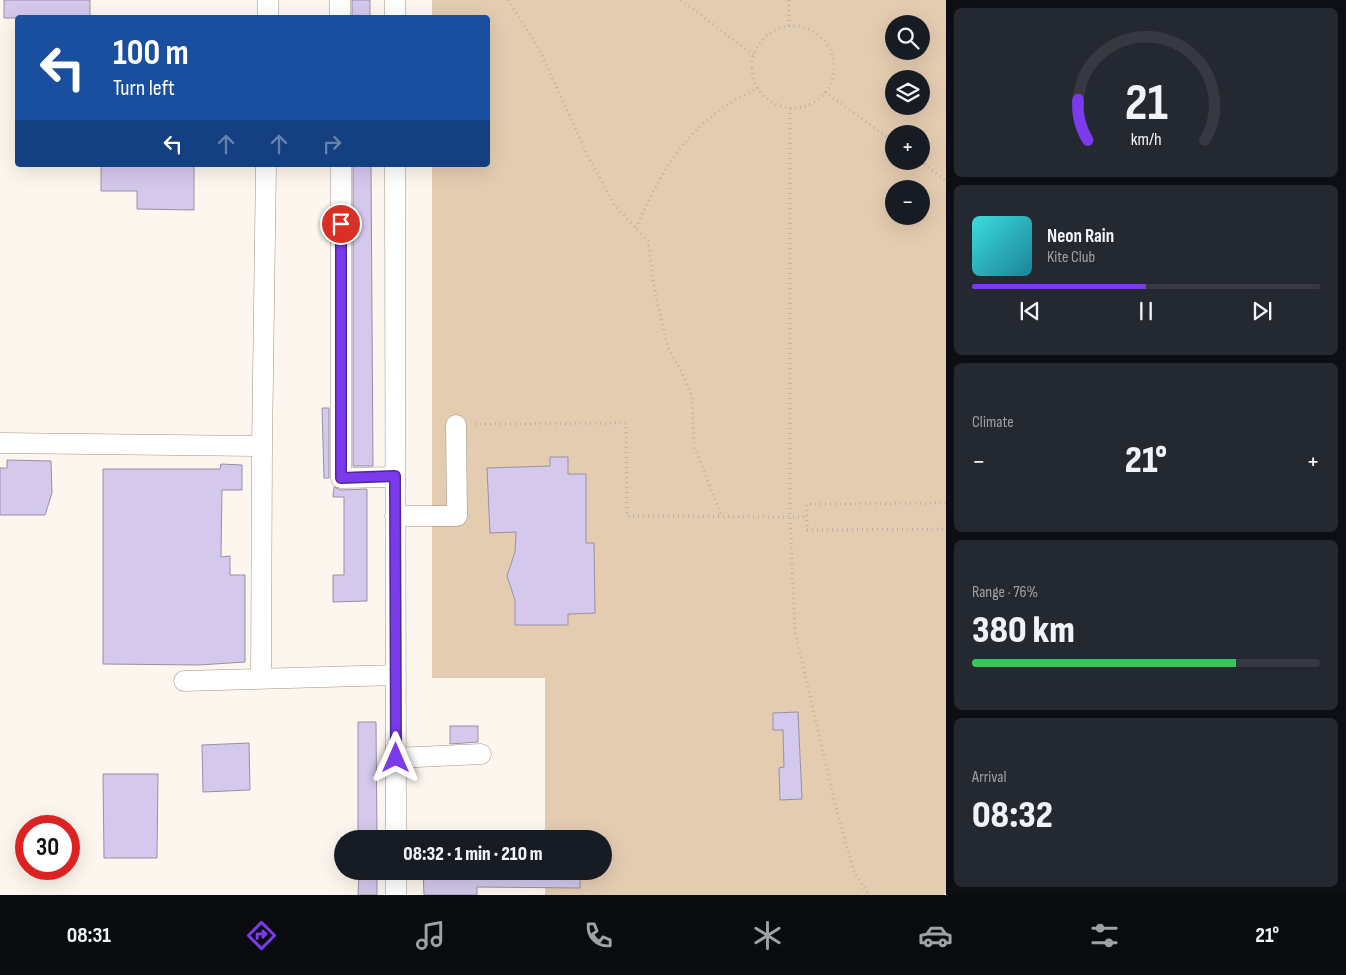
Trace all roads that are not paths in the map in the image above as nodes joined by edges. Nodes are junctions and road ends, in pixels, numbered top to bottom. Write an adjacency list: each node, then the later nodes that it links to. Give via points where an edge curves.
1 (268, 0): 4 (street)
2 (340, 0): 5 (street)
3 (395, 0): 6 (street)
4 (268, 15)
5 (340, 15)
6 (395, 15)
7 (266, 167): 12 (street)
8 (341, 167): 13 (street, via 341,478)
9 (395, 167): 13 (street)
10 (456, 425): 14 (street, via 457,516)
11 (0, 443): 12 (street)
12 (262, 446): 16 (street)
13 (395, 476): 14 (street)
14 (395, 516): 15 (street)
15 (396, 675): 16 (street); 19 (street)
16 (261, 678): 17 (street)
17 (184, 681)
18 (481, 754): 19 (street)
19 (396, 758): 20 (street)
20 (396, 830)
21 (396, 880): 22 (street)
22 (396, 895)

